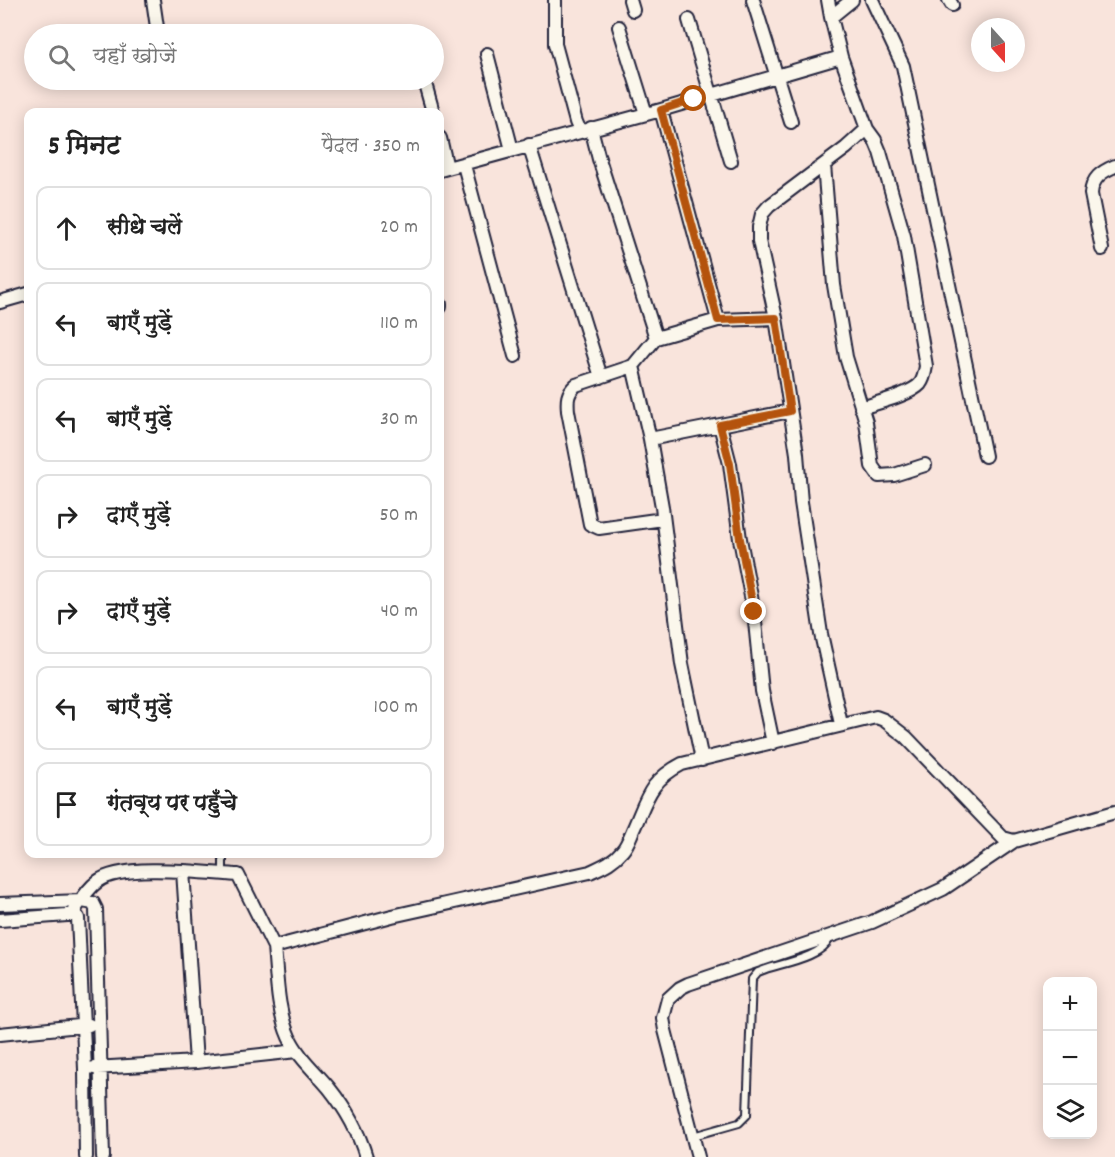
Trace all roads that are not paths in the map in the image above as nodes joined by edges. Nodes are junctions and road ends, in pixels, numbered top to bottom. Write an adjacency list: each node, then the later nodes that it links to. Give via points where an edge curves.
1 (153, 0): 9 (street)
2 (555, 0): 21 (street, via 555,44)
3 (753, 0): 13 (street)
4 (828, 0): 7 (street)
5 (852, 0): 7 (street)
6 (872, 0): 42 (street, via 903,66)
7 (831, 17): 12 (street)
8 (689, 20): 15 (street)
9 (157, 24)
10 (619, 27): 18 (street)
11 (487, 54): 23 (street)
12 (841, 57): 13 (street); 20 (street)
13 (777, 76): 15 (street); 19 (street)
14 (427, 90): 16 (street)
15 (711, 94): 17 (street); 24 (street)
16 (432, 108)
17 (661, 110): 18 (street); 33 (street)
18 (646, 114): 21 (street)
19 (791, 122)
20 (867, 129): 26 (street); 38 (street, via 880,152 904,236 926,366 918,386)
21 (585, 130): 22 (street); 34 (street, via 599,159)
22 (529, 145): 23 (street); 37 (street)
23 (513, 150): 25 (street)
24 (731, 161)
25 (464, 165): 28 (street); 35 (street)
26 (824, 165): 32 (street, via 762,214 759,241); 38 (street, via 834,285 846,357)
27 (1115, 166): 29 (street, via 1102,172 1091,186)
28 (444, 169)
29 (1102, 249)
30 (24, 295): 31 (street)
31 (0, 302)
32 (776, 318): 33 (street); 39 (street)
33 (718, 320): 34 (street)
34 (656, 338): 36 (street)
35 (515, 356)
36 (633, 366): 37 (street); 41 (street)
37 (601, 377): 44 (street, via 576,385 567,403 590,524 599,528)
38 (861, 408): 43 (street, via 873,466 879,476)
39 (790, 411): 40 (street); 45 (street, via 821,634)
40 (720, 425): 41 (street); 46 (street, via 730,464)
41 (650, 439): 44 (street)
42 (984, 456)
43 (925, 465)
44 (663, 519): 47 (street, via 682,664)
45 (841, 724): 46 (street); 49 (street, via 876,717 884,720 906,737 1003,838)
46 (772, 743): 47 (street)
47 (702, 760): 58 (street, via 682,764 657,781 624,849 611,862 591,872)
48 (1115, 812): 49 (street)
49 (1014, 841): 57 (street, via 943,889)
50 (223, 858): 52 (lane)
51 (183, 871): 52 (street); 53 (street, via 109,874 97,881); 63 (street)
52 (224, 874): 58 (street, via 238,876)
53 (82, 901): 54 (street); 55 (street); 59 (street, via 93,903 96,909)
54 (0, 904)
55 (72, 915): 56 (street); 60 (street, via 76,915 79,923)
56 (0, 920)
57 (831, 935): 66 (lane, via 818,952 758,972 752,979 747,1115 739,1123); 66 (street, via 688,984 668,999 663,1018 665,1030)
58 (274, 947): 62 (street, via 282,1016)
59 (99, 1024): 60 (street); 64 (street)
60 (83, 1025): 61 (street); 65 (street)
61 (0, 1034)
62 (297, 1051): 63 (street); 69 (street, via 331,1090)
63 (196, 1062): 64 (street)
64 (101, 1068): 65 (street); 68 (street)
65 (85, 1069): 67 (street)
66 (693, 1136): 70 (street)
67 (86, 1157)
68 (103, 1157)
69 (366, 1157)
70 (698, 1157)

